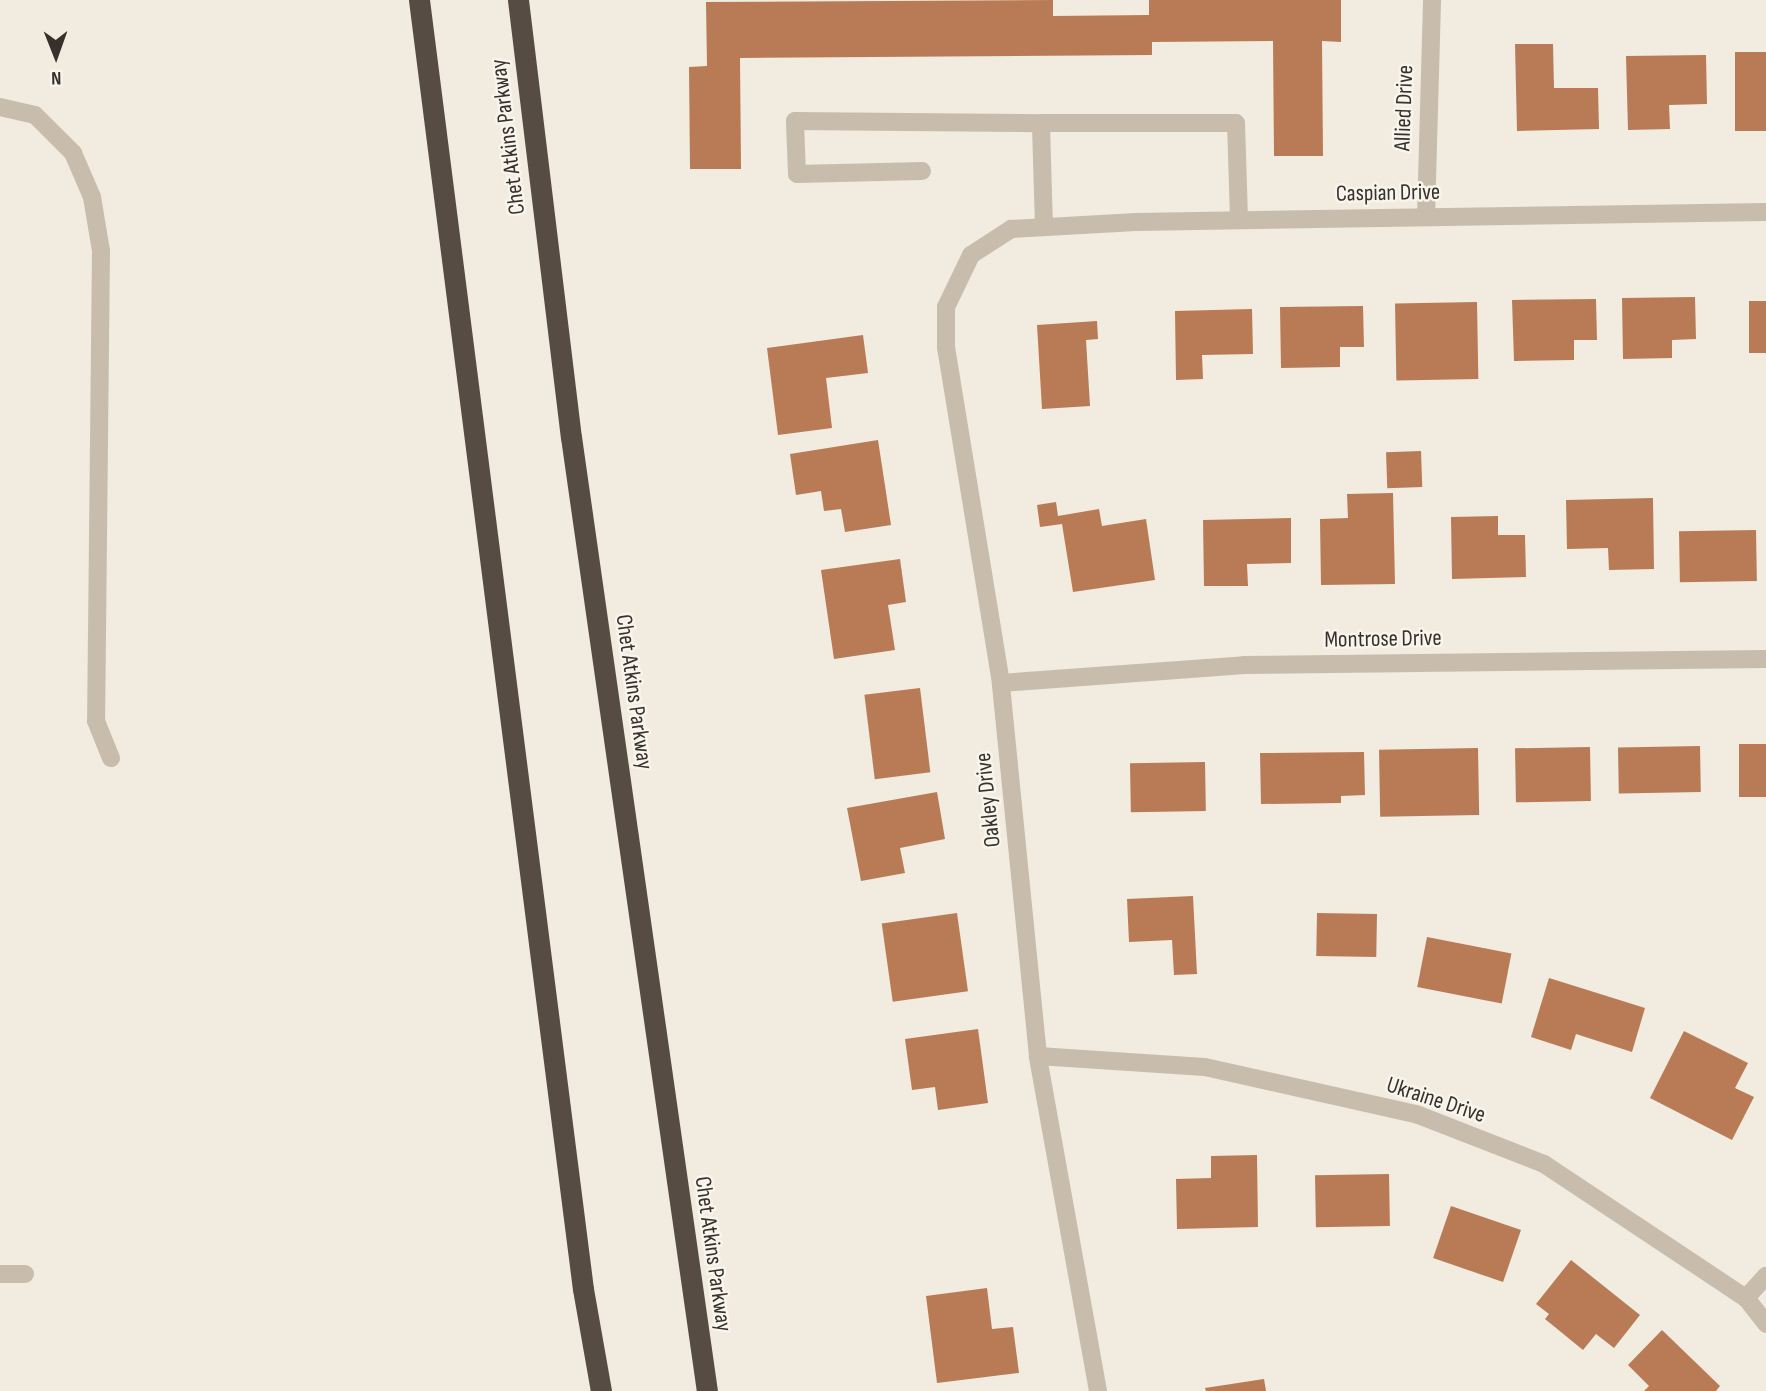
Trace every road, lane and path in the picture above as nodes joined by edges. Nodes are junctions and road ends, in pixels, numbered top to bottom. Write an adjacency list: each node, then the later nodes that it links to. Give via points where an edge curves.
1 (419, 0): 21 (highway, via 581,1275)
2 (518, 0): 22 (highway, Chet Atkins Parkway, via 571,437)
3 (1432, 0): 8 (street, Allied Drive)
4 (0, 107): 14 (street, via 35,115 73,153 92,197 101,251 96,721)
5 (1041, 123): 6 (street, via 795,121 797,174); 9 (street, via 1236,123); 10 (street)
6 (922, 171)
7 (1766, 212): 8 (street, Caspian Drive)
8 (1426, 217): 9 (street, Caspian Drive)
9 (1239, 220): 10 (street, Caspian Drive)
10 (1044, 227): 11 (street, Caspian Drive)
11 (1011, 229): 13 (street, Oakley Drive, via 971,255 946,306 946,347)
12 (1766, 659): 13 (street, Montrose Drive, via 1244,665)
13 (1001, 683): 15 (street, Oakley Drive)
14 (111, 758)
15 (1038, 1056): 19 (street, Ukraine Drive, via 1205,1067 1416,1115 1544,1164); 23 (street, Oakley Drive)
16 (0, 1274): 17 (street)
17 (25, 1274)
18 (1766, 1276): 19 (street)
19 (1746, 1298): 20 (street, Ukraine Drive)
20 (1766, 1324)
21 (601, 1391)
22 (706, 1391)
23 (1098, 1391)

